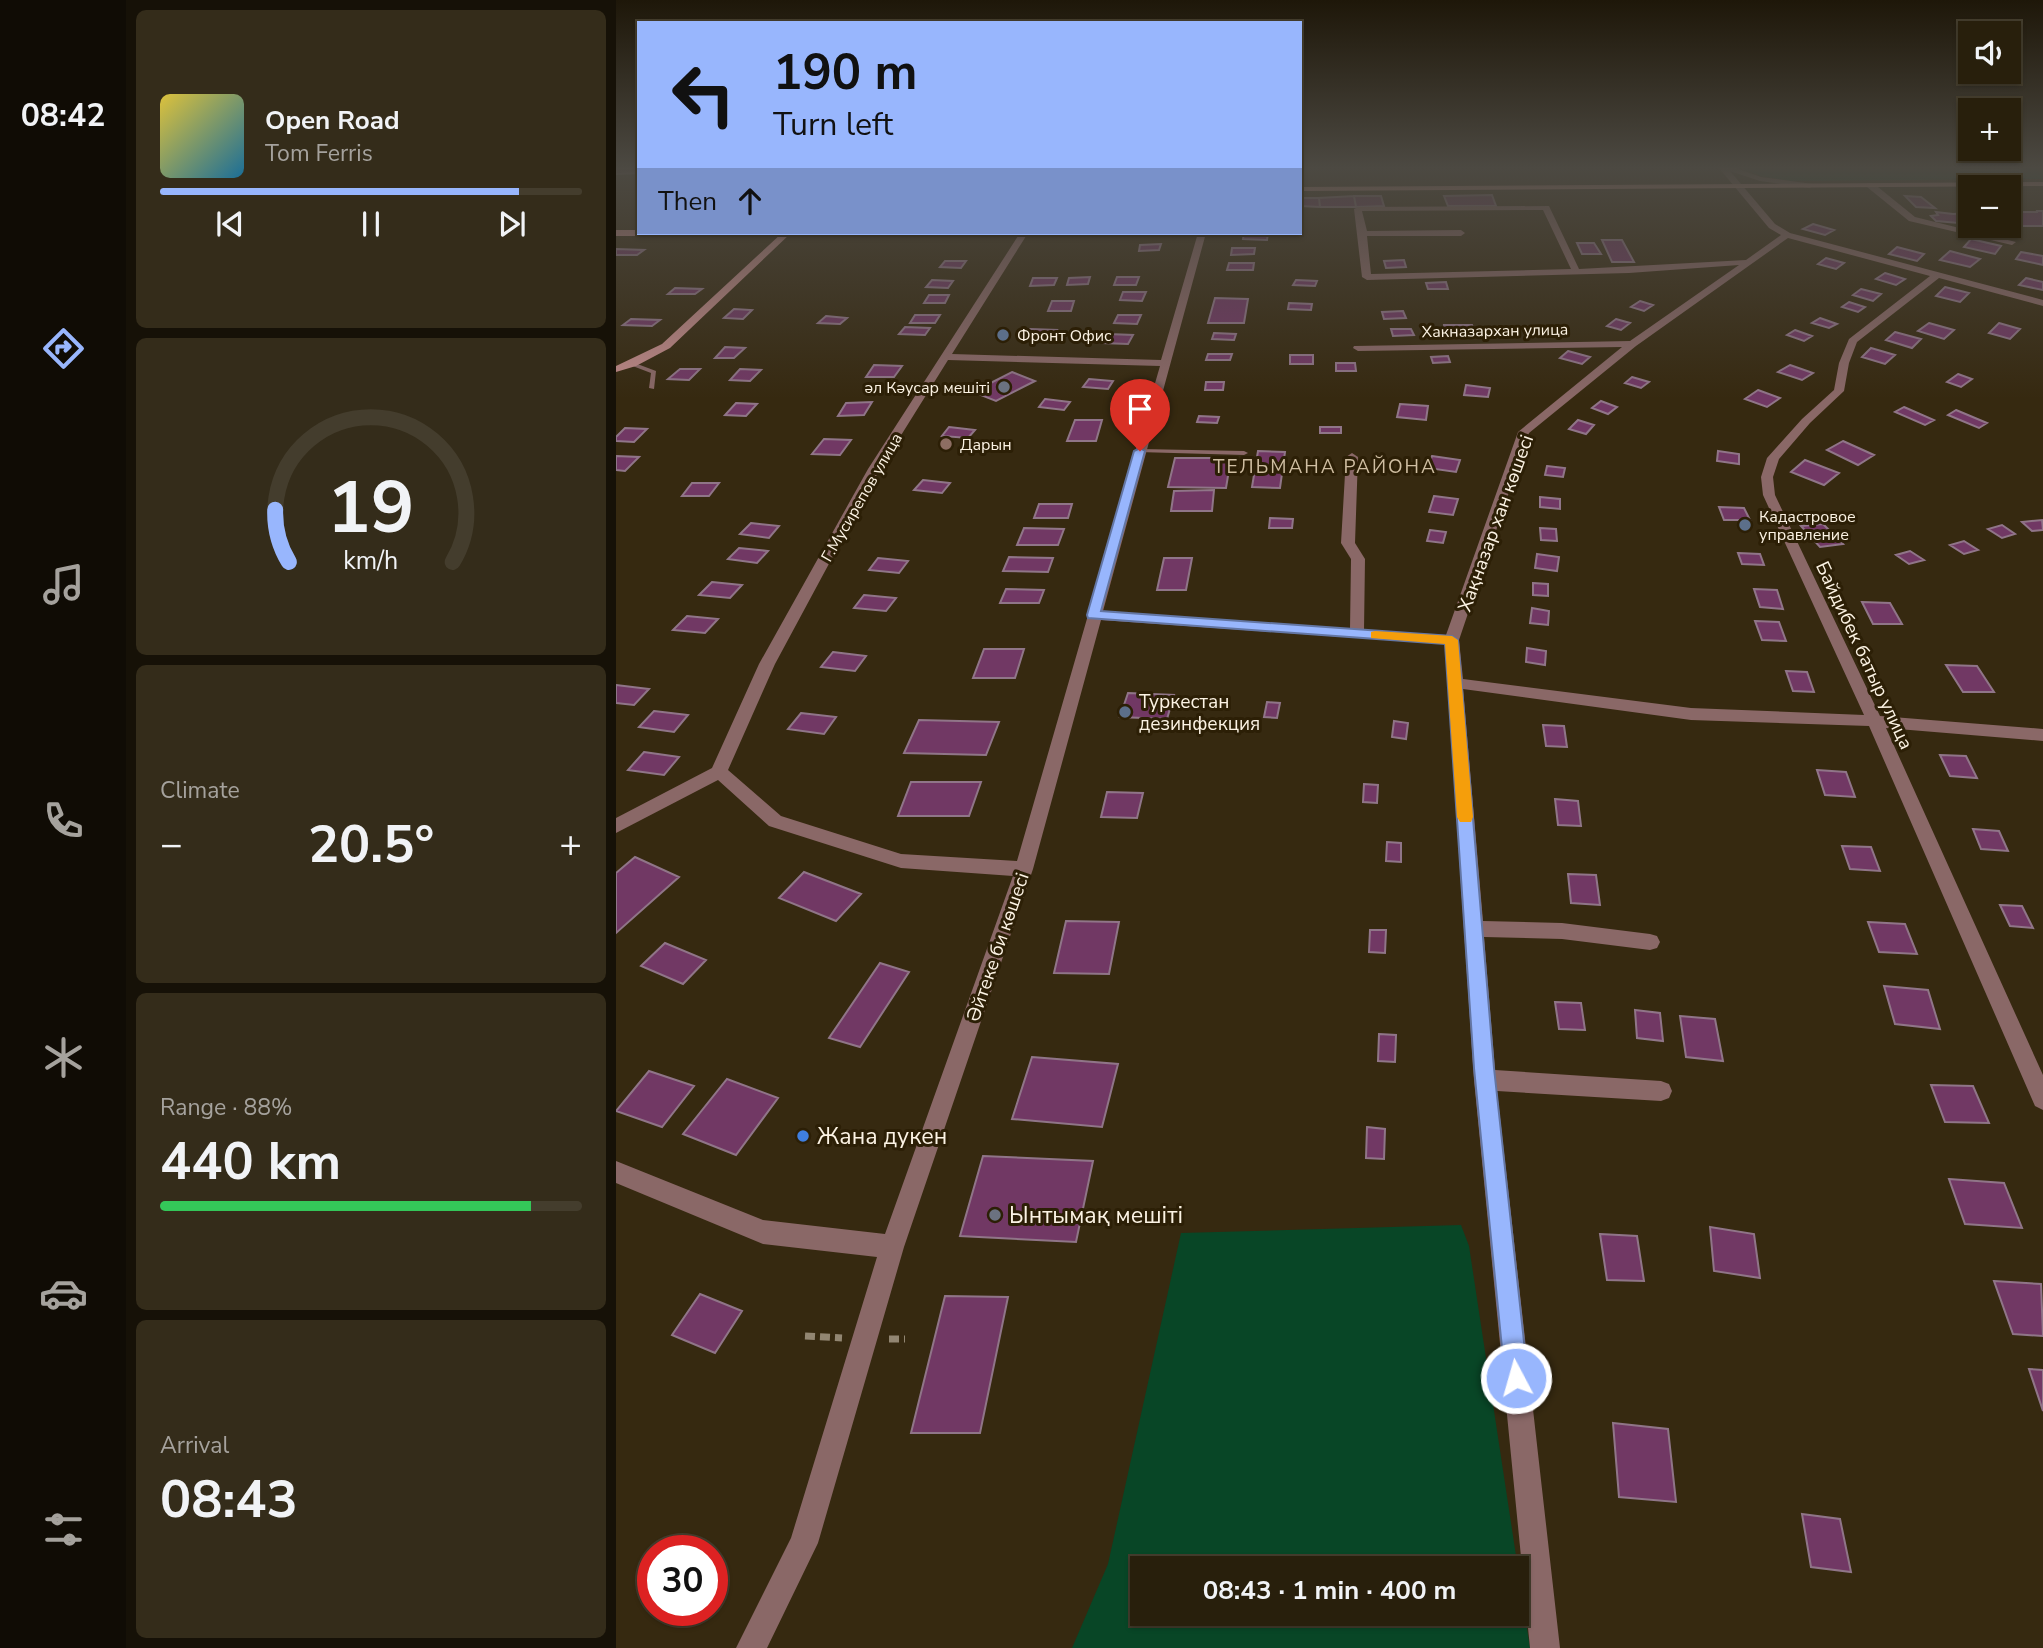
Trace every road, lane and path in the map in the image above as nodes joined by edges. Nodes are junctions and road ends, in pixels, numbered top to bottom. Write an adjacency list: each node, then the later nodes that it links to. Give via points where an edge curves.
1 (774, 245): 16 (main road, via 666,346)
2 (1017, 245): 14 (street, Г.Мусирепов улица)
3 (1199, 245): 15 (street, Әйтеке би көшесі)
4 (1364, 245): 9 (street, via 1367,277)
5 (1564, 245): 9 (street)
6 (1771, 245): 8 (street, Хақназар хан көшесі)
7 (1824, 245): 10 (street)
8 (1746, 261): 9 (street); 12 (street, Хақназар хан көшесі)
9 (1576, 271)
10 (1937, 275): 11 (street); 26 (street, Байдибек батыр улица, via 1853,341 1839,391 1773,458 1767,477 1769,495)
11 (2043, 303)
12 (1632, 344): 13 (street, Хакназархан улица); 24 (street, Хақназар хан көшесі, via 1524,432)
13 (1358, 348)
14 (947, 357): 15 (street); 28 (street, Г.Мусирепов улица, via 868,481 767,664)
15 (1165, 363): 19 (street, Әйтеке би көшесі)
16 (632, 364): 17 (main road); 18 (lane, via 654,372)
17 (616, 369)
18 (652, 388)
19 (1140, 451): 20 (lane); 22 (street, Әйтеке би көшесі)
20 (1244, 453)
21 (1352, 457): 23 (street, via 1348,543 1358,559)
22 (1093, 615): 23 (street); 30 (street, Әйтеке би көшесі)
23 (1357, 634): 24 (street)
24 (1452, 640): 25 (street, Хақназар хан көшесі)
25 (1456, 683): 26 (street, via 1691,714); 31 (street, Хақназар хан көшесі)
26 (1875, 721): 27 (street); 35 (street, Байдибек батыр улица)
27 (2043, 736)
28 (719, 772): 29 (street); 30 (street, via 775,821 901,861)
29 (616, 826)
30 (1024, 869): 37 (street, Әйтеке би көшесі)
31 (1474, 929): 32 (street, via 1562,931); 33 (street, Хақназар хан көшесі)
32 (1650, 942)
33 (1485, 1080): 34 (street); 39 (street, Хақназар хан көшесі)
34 (1661, 1090)
35 (2043, 1100)
36 (616, 1172): 37 (street, via 763,1232)
37 (892, 1247): 38 (street, Әйтеке би көшесі, via 804,1543)
38 (751, 1648)
39 (1545, 1648)

